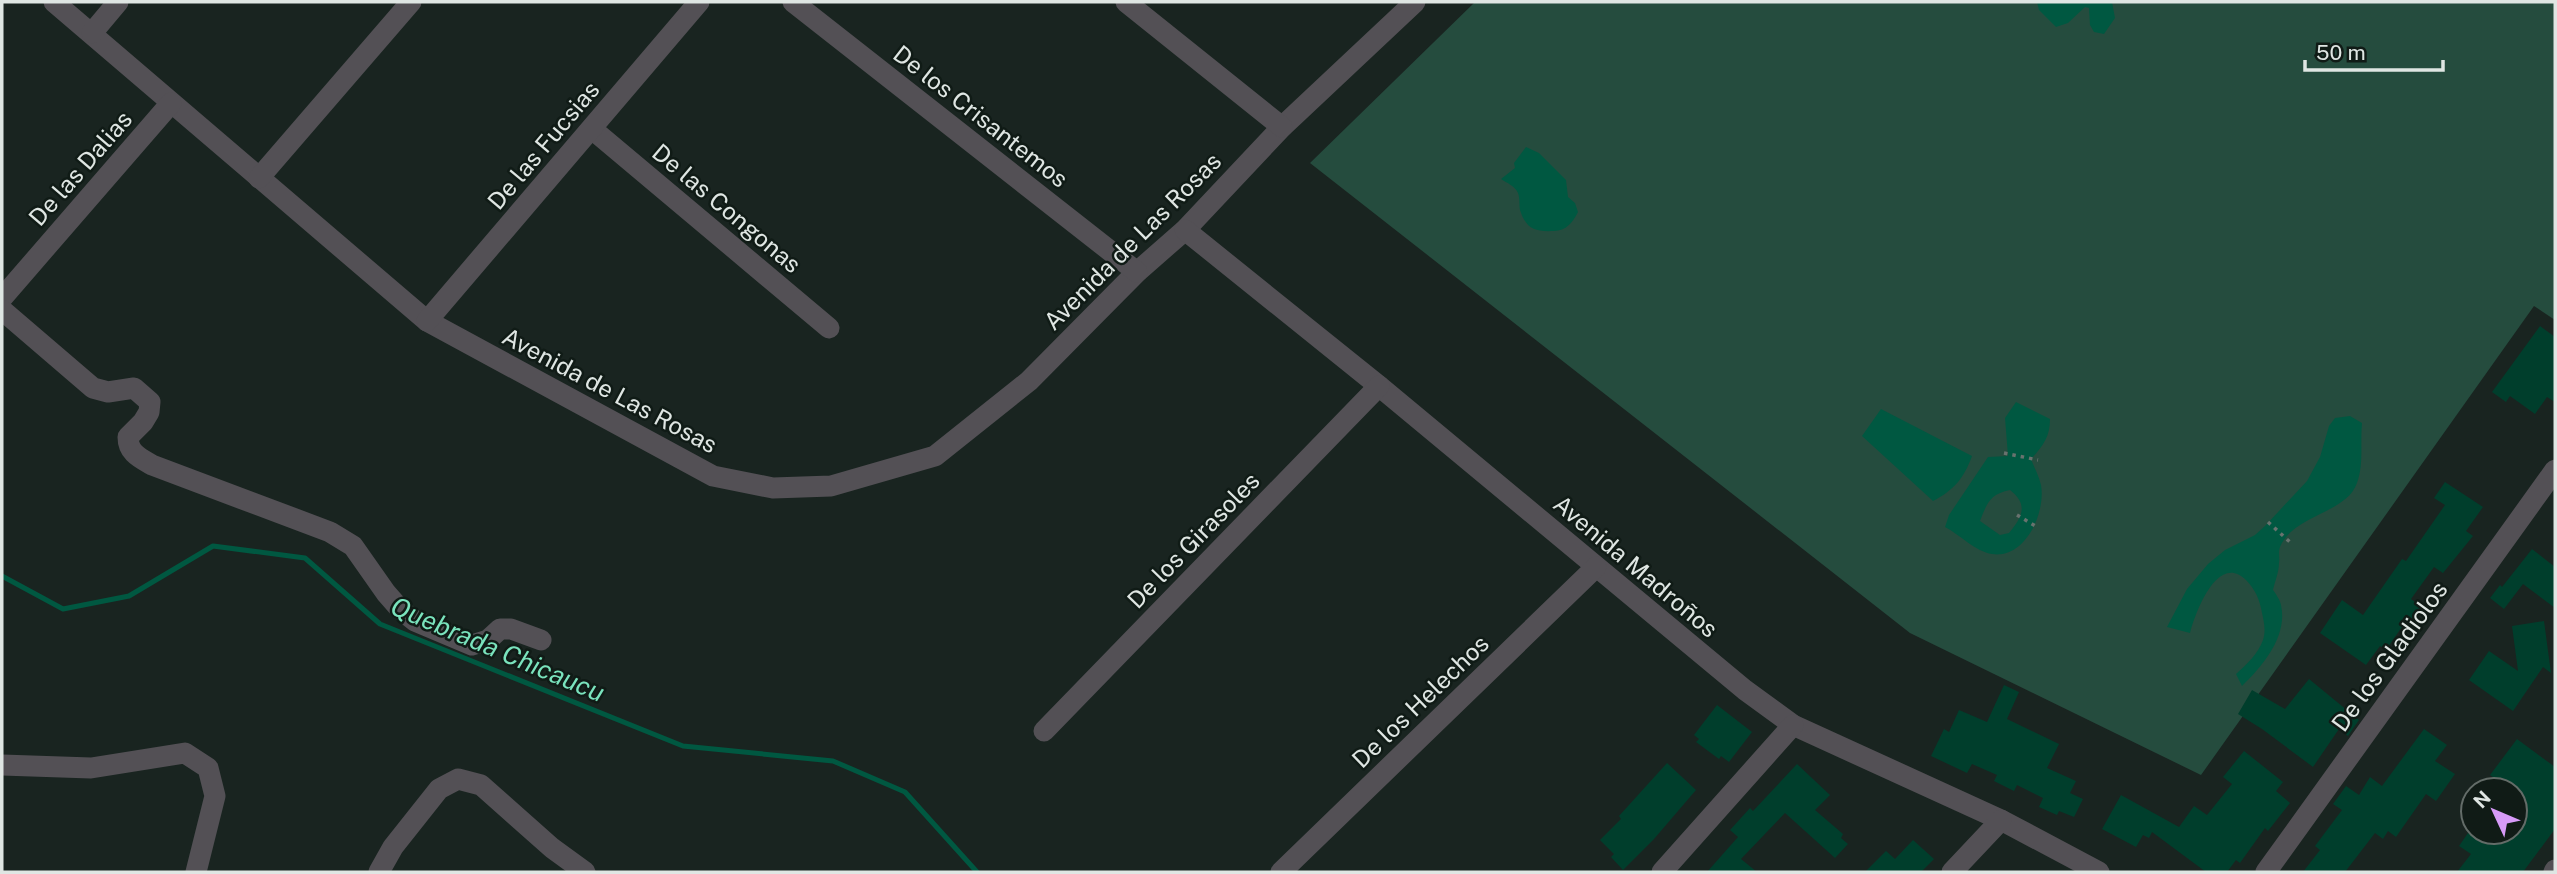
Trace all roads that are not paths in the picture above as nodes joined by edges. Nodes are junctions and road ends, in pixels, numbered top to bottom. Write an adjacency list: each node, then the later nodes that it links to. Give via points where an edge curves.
1 (54, 2): 8 (street, Avenida de Las Rosas)
2 (118, 2): 8 (street)
3 (411, 2): 12 (street)
4 (699, 2): 11 (street, De las Fucsias)
5 (793, 2): 14 (street, De los Crisantemos)
6 (1126, 2): 10 (street)
7 (1415, 2): 10 (street, Avenida de Las Rosas)
8 (92, 33): 9 (street, Avenida de Las Rosas)
9 (171, 103): 12 (street, Avenida de Las Rosas); 15 (street, De las Dalias)
10 (1282, 127): 13 (street, Avenida de Las Rosas)
11 (592, 129): 17 (street, De las Fucsias); 18 (street, De las Congonas)
12 (259, 178): 17 (street, Avenida de Las Rosas)
13 (1185, 230): 14 (street, Avenida de Las Rosas); 19 (street, Avenida Madroños)
14 (1137, 272): 17 (street, Avenida de Las Rosas, via 1029,381 935,456 831,486 773,488 713,476)
15 (2, 298)
16 (2, 310): 22 (street, via 93,388 108,392 134,388 144,394 150,402 149,412 128,437 134,454 152,465 330,532 353,546 400,609 415,621 472,645 488,640 500,629)
17 (427, 321)
18 (829, 328)
19 (1379, 386): 21 (street, Avenida Madroños); 24 (street, De los Girasoles)
20 (2555, 470): 34 (street, De los Gladiolos)
21 (1596, 567): 23 (street, Avenida Madroños); 30 (street, De los Helechos)
22 (541, 640)
23 (1793, 725): 26 (street, Avenida Madroños); 31 (street)
24 (1044, 731)
25 (2, 765): 27 (street, via 91,768 185,753 208,768 215,796)
26 (2001, 820): 32 (street); 33 (street, Avenida Madroños)
27 (196, 872)
28 (379, 872): 29 (street, via 439,789 458,779 481,785)
29 (585, 872)
30 (1281, 872)
31 (1662, 872)
32 (1952, 872)
33 (2098, 872)
34 (2266, 872)

